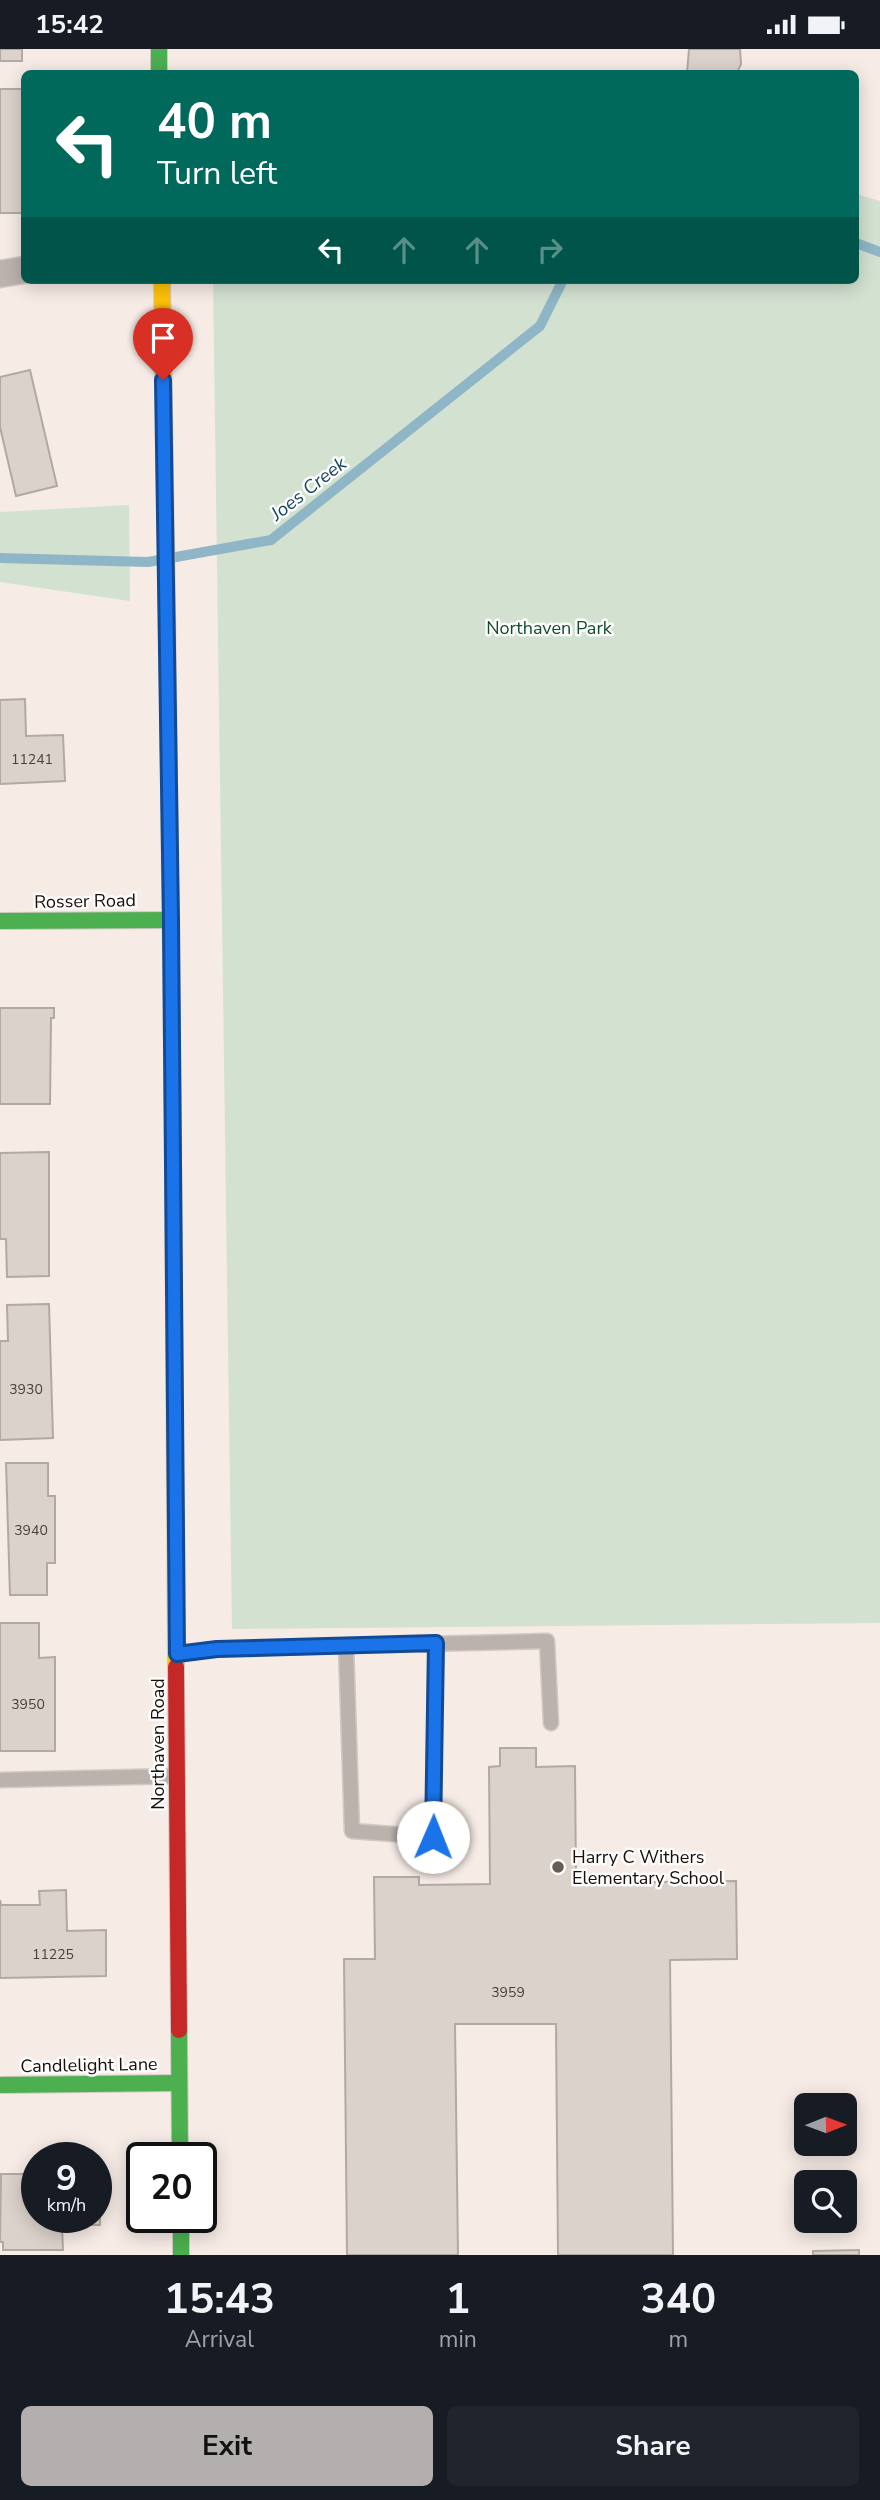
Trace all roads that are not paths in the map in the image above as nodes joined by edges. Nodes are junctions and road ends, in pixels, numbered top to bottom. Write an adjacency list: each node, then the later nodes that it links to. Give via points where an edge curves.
1 (159, 49): 2 (street)
2 (159, 70)
3 (21, 270): 4 (street)
4 (0, 274)
5 (162, 284): 6 (street, Northaven Road)
6 (171, 920): 7 (street, Rosser Road); 10 (street, Northaven Road)
7 (0, 921)
8 (436, 1643): 9 (lane); 9 (lane, via 433,1837 352,1831); 11 (lane, via 547,1640)
9 (346, 1646): 10 (lane)
10 (177, 1654): 12 (street, Northaven Road)
11 (551, 1723)
12 (177, 1776): 13 (lane); 14 (street, Northaven Road)
13 (0, 1780)
14 (179, 2083): 15 (street, Candlelight Lane); 16 (street, Northaven Road)
15 (0, 2085)
16 (180, 2142)
17 (181, 2233): 18 (street)
18 (181, 2255)

